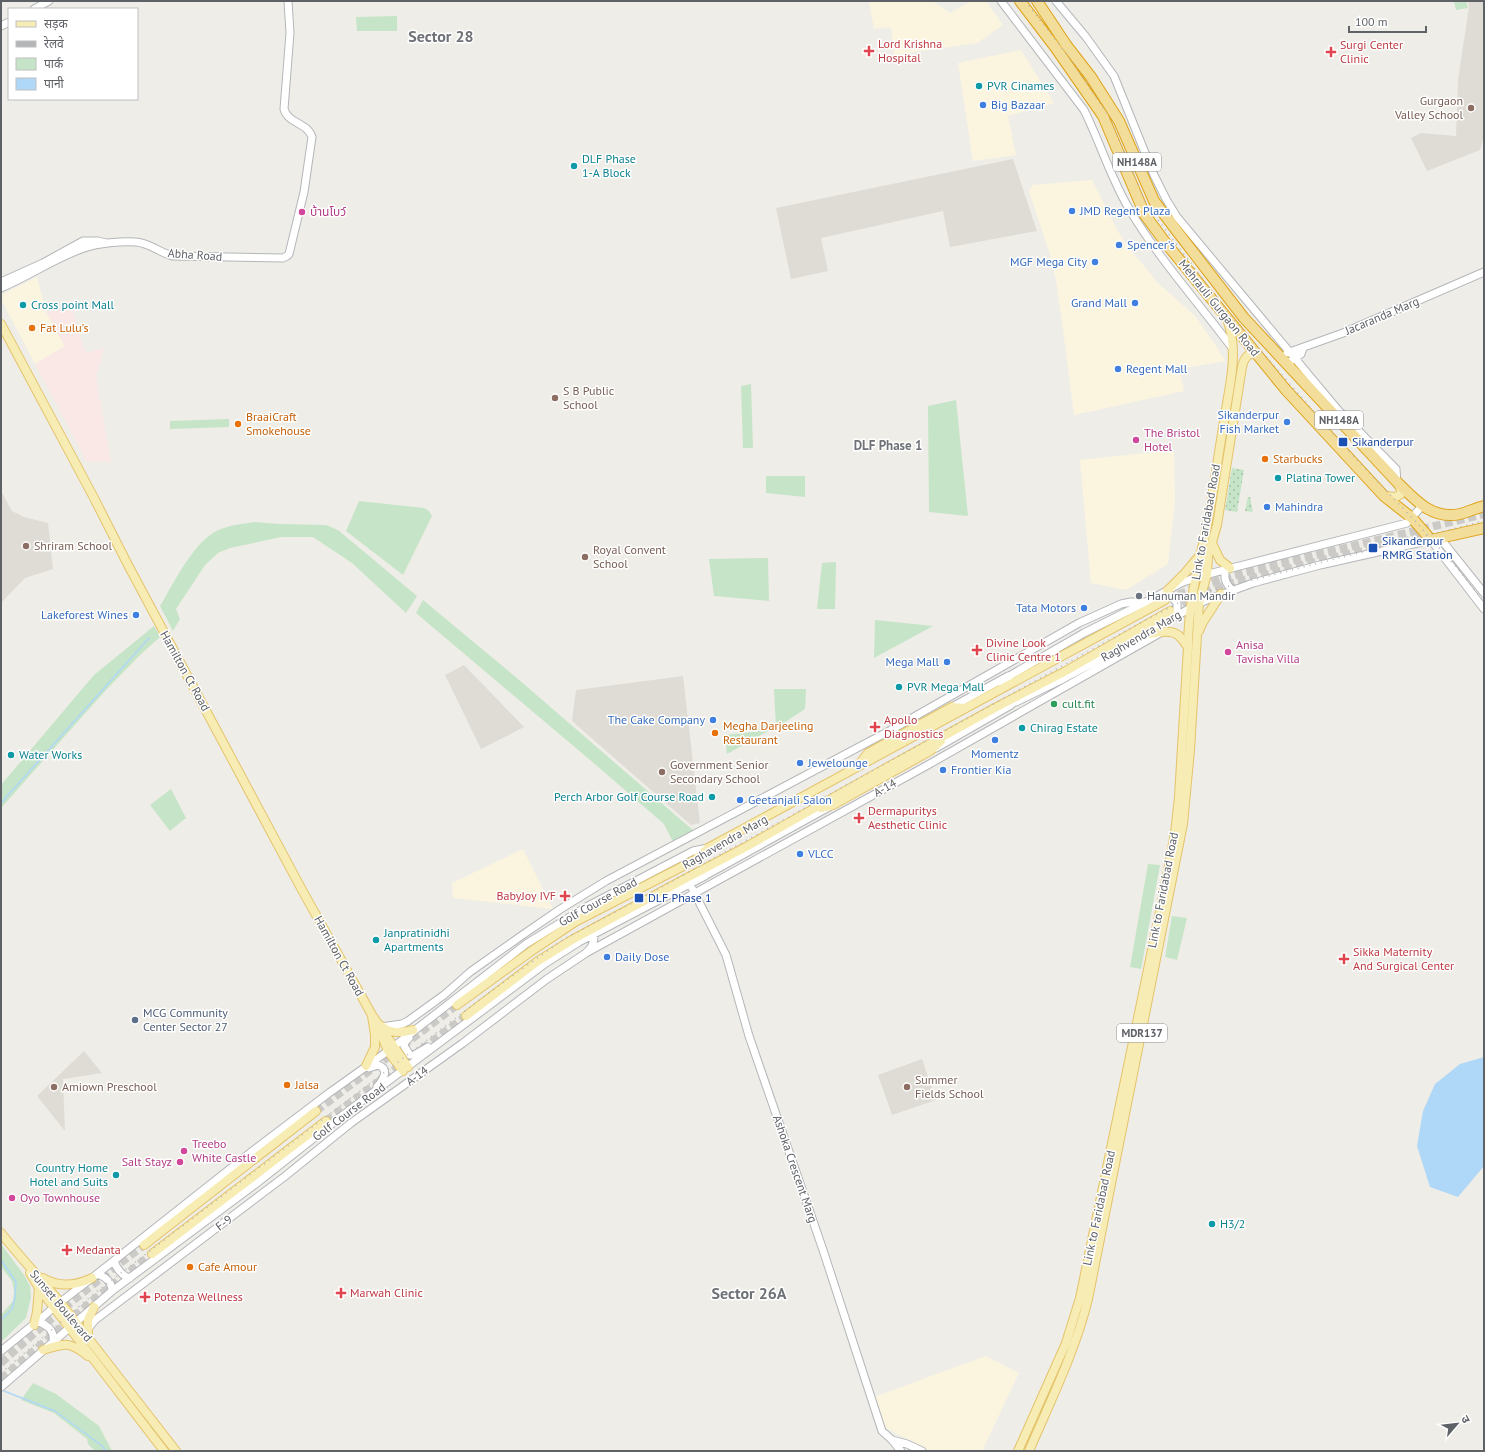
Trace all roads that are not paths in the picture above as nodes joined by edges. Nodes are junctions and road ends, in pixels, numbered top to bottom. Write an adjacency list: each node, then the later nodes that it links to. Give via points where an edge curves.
1 (49, 1): 7 (street)
2 (288, 1): 8 (street, Abha Road, via 290,33 285,115 306,127 312,137 304,192 289,254 283,258 173,256 144,243)
3 (1001, 1): 14 (street, via 1084,110 1112,176 1149,241)
4 (1020, 1): 12 (highway, Mehrauli Gurgaon Road / NH148A, via 1103,116 1145,215)
5 (1056, 1): 16 (street, via 1114,76 1154,175 1177,217)
6 (1041, 2): 17 (highway, Mehrauli Gurgaon Road / NH148A, via 1067,46 1091,76 1119,121 1154,201 1244,318)
7 (36, 8)
8 (106, 243): 10 (street, Abha Road, via 98,240 83,241); 11 (street, Abha Road, via 84,248)
9 (1484, 272): 16 (street, Jacaranda Marg, via 1303,348 1301,354)
10 (1, 282)
11 (1, 288)
12 (1226, 316): 14 (main road, Link to Faridabad Road, via 1232,333); 15 (highway, Mehrauli Gurgaon Road / NH148A)
13 (1, 324): 64 (main road, Hamilton Ct Road, via 302,890)
14 (1233, 349): 26 (main road, Link to Faridabad Road, via 1233,365)
15 (1255, 351): 19 (highway, Mehrauli Gurgaon Road / NH148A, via 1286,390); 25 (main road, Link to Faridabad Road, via 1243,359)
16 (1293, 355): 17 (street); 17 (street); 18 (street, via 1338,410 1396,469)
17 (1283, 360): 18 (highway, Mehrauli Gurgaon Road / NH148A)
18 (1397, 482): 19 (main road, via 1401,494 1396,497); 20 (highway, Mehrauli Gurgaon Road / NH148A)
19 (1384, 496): 22 (highway, Mehrauli Gurgaon Road / NH148A)
20 (1422, 506): 21 (highway, Mehrauli Gurgaon Road / NH148A, via 1449,515); 22 (street)
21 (1484, 506)
22 (1412, 518): 24 (highway, Mehrauli Gurgaon Road / NH148A); 27 (street, via 1407,523)
23 (1484, 528): 24 (highway)
24 (1436, 539): 31 (street, Raghvendra Marg, via 1320,565); 32 (street); 38 (street)
25 (1212, 543): 27 (main road, via 1220,560); 28 (main road, Link to Faridabad Road)
26 (1200, 555): 29 (main road, Link to Faridabad Road); 30 (main road)
27 (1228, 569): 28 (street); 31 (street, via 1224,576 1225,581)
28 (1207, 574): 29 (street); 36 (main road, Link to Faridabad Road / MDR137)
29 (1197, 577): 30 (street); 37 (main road, Link to Faridabad Road / MDR137)
30 (1167, 591): 35 (street); 39 (street, via 1177,603 1177,610)
31 (1233, 591): 33 (street, Raghvendra Marg)
32 (1484, 593)
33 (1222, 594): 36 (street, Raghvendra Marg); 42 (main road, via 1203,622)
34 (1164, 600): 46 (main road, Raghavendra Marg)
35 (1146, 602): 44 (street, via 1084,633); 67 (street, via 1121,604 1079,623 891,730 606,882 559,910 470,972 408,1021)
36 (1199, 602): 37 (street, Raghvendra Marg); 42 (main road, Link to Faridabad Road / MDR137)
37 (1190, 607): 39 (street, Raghvendra Marg); 43 (main road, Link to Faridabad Road / MDR137)
38 (1484, 609)
39 (1172, 614): 41 (street, Raghvendra Marg); 50 (main road, Raghavendra Marg)
40 (1162, 632): 41 (main road); 43 (main road, via 1178,635); 45 (street, A-14)
41 (1143, 635): 45 (street, Raghvendra Marg)
42 (1196, 638): 108 (main road, Link to Faridabad Road / MDR137, via 1183,824 1088,1300 1074,1345)
43 (1188, 648): 107 (main road, Link to Faridabad Road / MDR137, via 1175,833 1080,1298 1066,1343)
44 (1011, 675): 46 (street); 48 (street)
45 (1064, 682): 47 (street, Raghvendra Marg); 60 (street, A-14, via 922,768)
46 (1000, 690): 49 (main road, Raghavendra Marg)
47 (1019, 701): 50 (street, Raghvendra Marg); 52 (street)
48 (952, 707): 49 (main road); 53 (main road, via 868,753)
49 (964, 708): 53 (main road, Raghavendra Marg)
50 (995, 708): 51 (main road, Raghavendra Marg)
51 (947, 734): 52 (main road); 55 (main road, Raghavendra Marg)
52 (930, 751): 54 (main road)
53 (857, 769): 56 (main road, Raghavendra Marg)
54 (832, 805): 55 (main road); 58 (street)
55 (813, 810): 57 (main road, Raghavendra Marg)
56 (708, 848): 63 (main road, Raghavendra Marg, via 695,860 569,926); 66 (street, Golf Course Road, via 693,851 564,920 526,944)
57 (714, 864): 58 (street, Golf Course Road); 65 (main road, Raghavendra Marg, via 572,940 538,961)
58 (705, 876): 59 (street, Golf Course Road)
59 (690, 884): 60 (street, Ashoka Crescent Marg); 61 (street, Golf Course Road)
60 (694, 892): 62 (street, A-14); 101 (street, Ashoka Crescent Marg, via 726,955 749,1036 823,1250 871,1401 882,1431)
61 (594, 935): 62 (street, via 594,943); 69 (street, Golf Course Road, via 546,963)
62 (586, 953): 76 (street, A-14)
63 (457, 1005)
64 (372, 1016): 67 (main road); 70 (main road, Hamilton Ct Road); 71 (main road, via 375,1047)
65 (466, 1016)
66 (424, 1022): 68 (street, Golf Course Road); 69 (street, via 419,1031 404,1043 404,1048 410,1055 414,1055 434,1044)
67 (381, 1027): 68 (main road, via 399,1033)
68 (413, 1030): 70 (street, Golf Course Road)
69 (440, 1044): 72 (street, Golf Course Road)
70 (391, 1049): 71 (street, Golf Course Road); 72 (main road, Hamilton Ct Road)
71 (363, 1069): 73 (street, via 375,1065 383,1068 384,1078); 84 (street, Golf Course Road, via 250,1153)
72 (406, 1069): 73 (street, Golf Course Road)
73 (375, 1092): 74 (street, Golf Course Road)
74 (368, 1097): 76 (street); 79 (street, Golf Course Road)
75 (316, 1111): 82 (main road)
76 (358, 1117): 78 (street, A-14)
77 (326, 1121): 83 (main road)
78 (351, 1123): 80 (street, F-9)
79 (321, 1132): 80 (street); 87 (street, Golf Course Road)
80 (339, 1132): 94 (street, F-9, via 284,1178 95,1320)
81 (1, 1233): 85 (main road)
82 (144, 1245)
83 (152, 1254)
84 (114, 1261): 86 (street, Golf Course Road); 87 (street, via 126,1277)
85 (28, 1267): 86 (main road, via 50,1282 63,1285 76,1284); 88 (main road, Sunset Boulevard); 90 (main road, Sunset Boulevard, via 44,1283)
86 (95, 1276): 89 (street, via 105,1277); 90 (street, Golf Course Road)
87 (130, 1278): 89 (street, Golf Course Road)
88 (39, 1288): 90 (main road, Sunset Boulevard); 92 (main road)
89 (112, 1291): 91 (street, Golf Course Road)
90 (57, 1304): 92 (street, Golf Course Road); 93 (main road, Sunset Boulevard)
91 (94, 1307): 93 (street, Golf Course Road); 94 (main road, via 88,1320)
92 (36, 1323): 95 (street, via 48,1326 53,1332); 97 (street, Golf Course Road)
93 (73, 1325): 94 (main road, Sunset Boulevard); 95 (street, Golf Course Road); 98 (main road, Sunset Boulevard)
94 (88, 1333): 100 (main road, Sunset Boulevard)
95 (53, 1343): 96 (street, Golf Course Road)
96 (43, 1350): 98 (main road, via 60,1344 69,1344 77,1347); 99 (street, Golf Course Road)
97 (1, 1351)
98 (99, 1365): 102 (main road, Sunset Boulevard)
99 (1, 1387)
100 (164, 1435): 102 (main road); 104 (main road, Sunset Boulevard)
101 (892, 1440): 105 (street, Ashoka Crescent Marg); 106 (street)
102 (156, 1441): 103 (main road, Sunset Boulevard)
103 (164, 1451)
104 (176, 1451)
105 (901, 1451)
106 (922, 1451)
107 (1018, 1451)
108 (1029, 1451)

